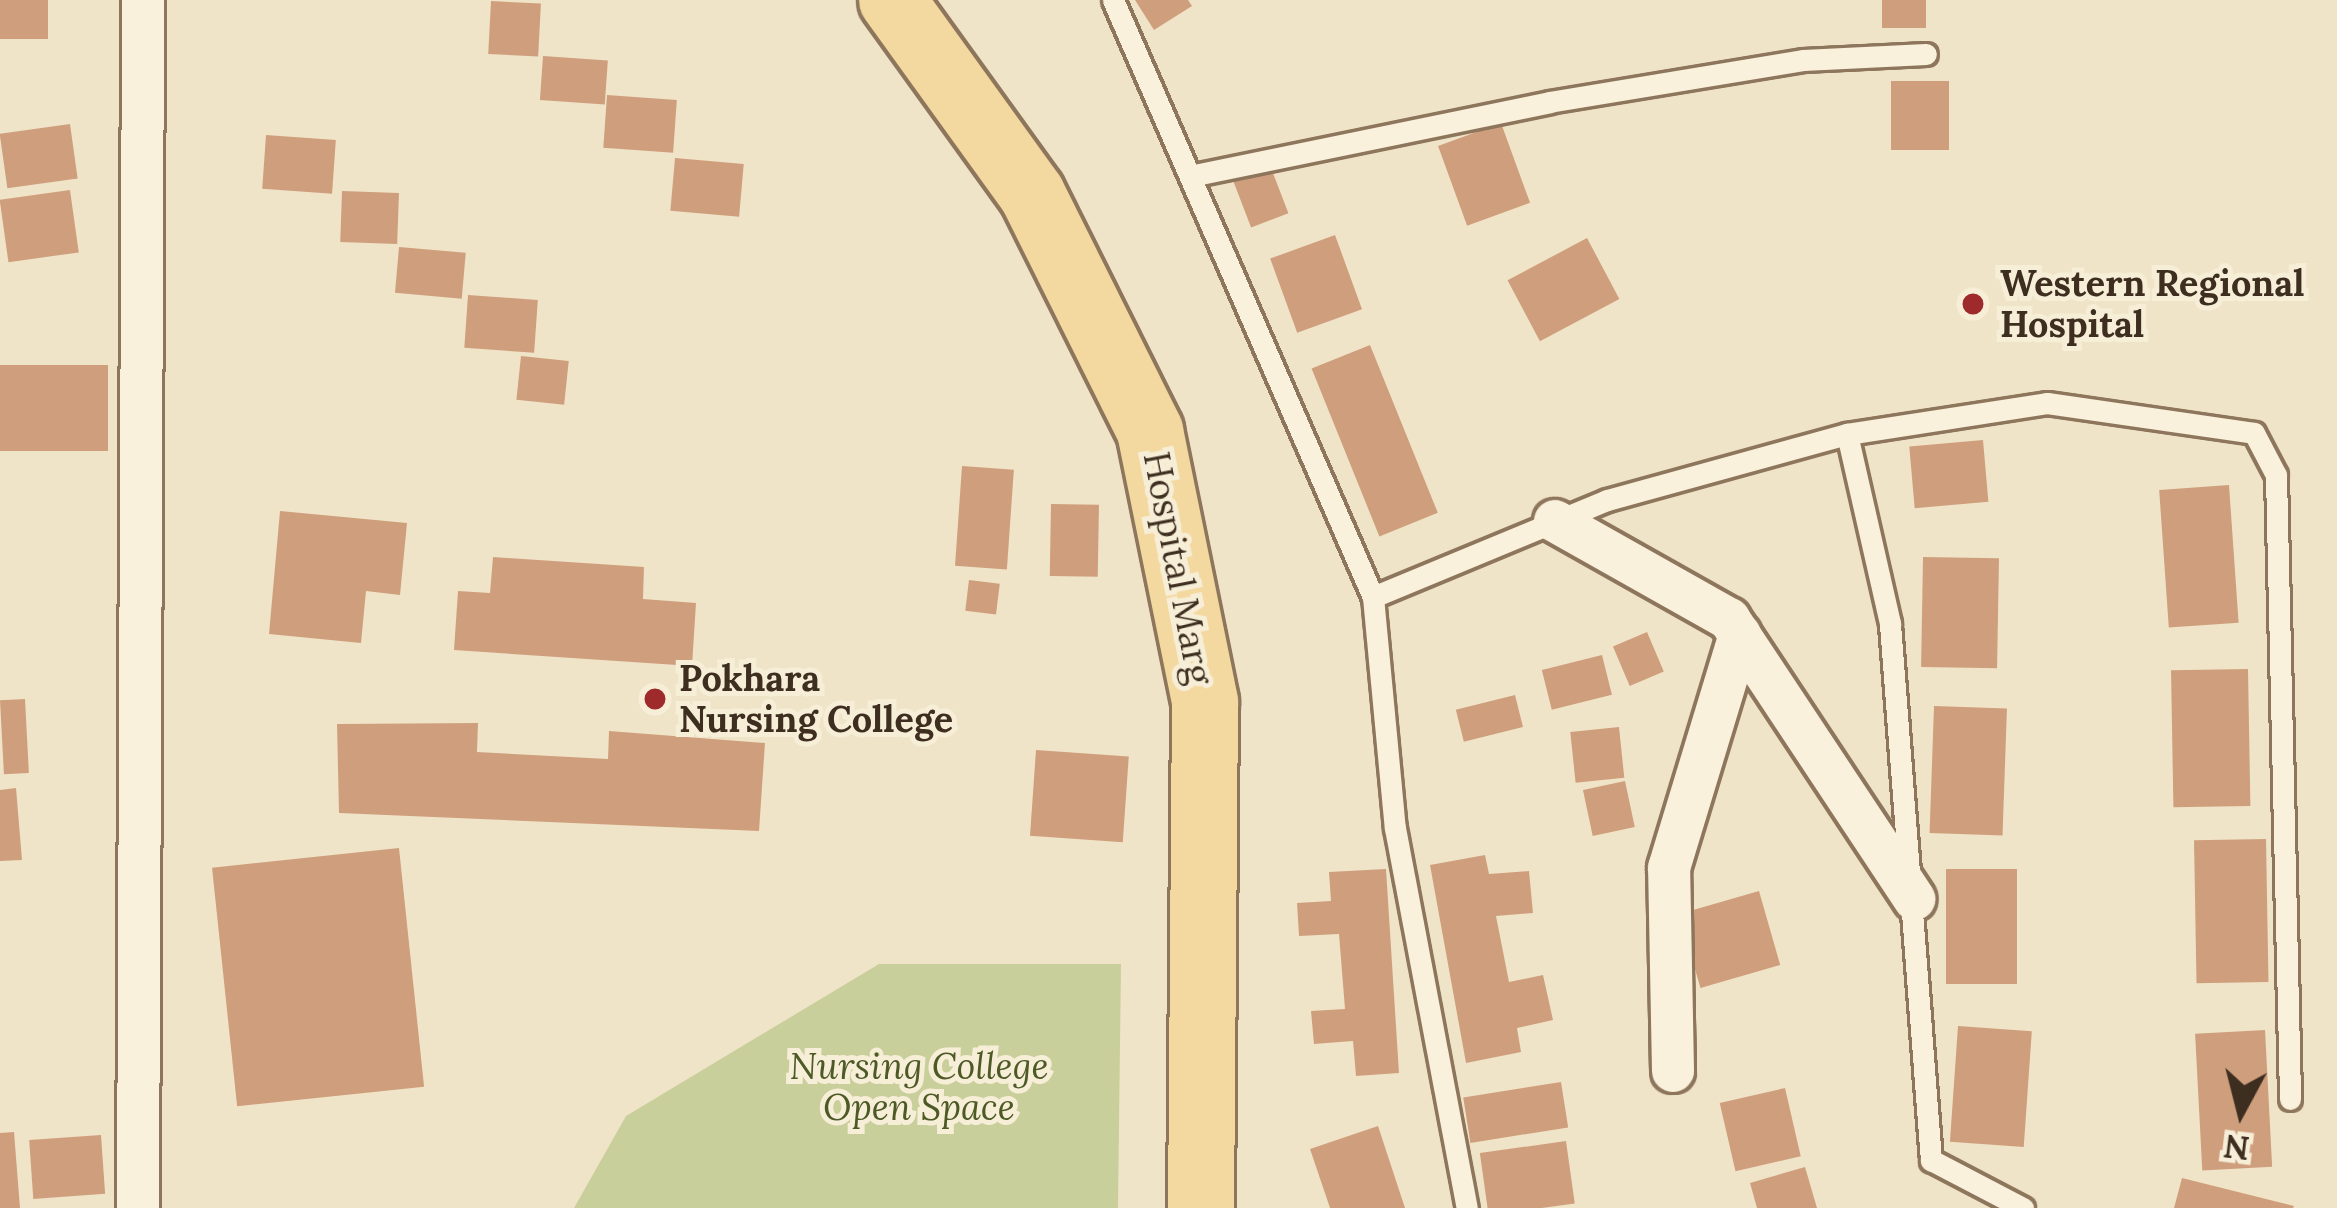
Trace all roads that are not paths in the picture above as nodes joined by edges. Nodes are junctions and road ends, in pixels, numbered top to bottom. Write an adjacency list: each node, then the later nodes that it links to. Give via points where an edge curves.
1 (143, 0): 13 (street)
2 (892, 0): 14 (main road, Hospital Marg, via 1032,194 1150,431 1205,702)
3 (1113, 0): 5 (lane)
4 (1926, 54): 5 (lane, via 1803,60 1595,94)
5 (1190, 176): 8 (lane)
6 (1847, 434): 7 (lane); 10 (lane, via 1890,624); 12 (lane, via 2047,403 2254,433 2268,452 2290,738)
7 (1555, 521): 8 (lane); 9 (street)
8 (1373, 597): 15 (lane, via 1395,828)
9 (1740, 635): 10 (street); 11 (street, via 1669,868)
10 (1915, 899): 16 (lane, via 1931,1160)
11 (1673, 1071)
12 (2290, 1099)
13 (138, 1208)
14 (1201, 1208)
15 (1467, 1208)
16 (2023, 1208)

